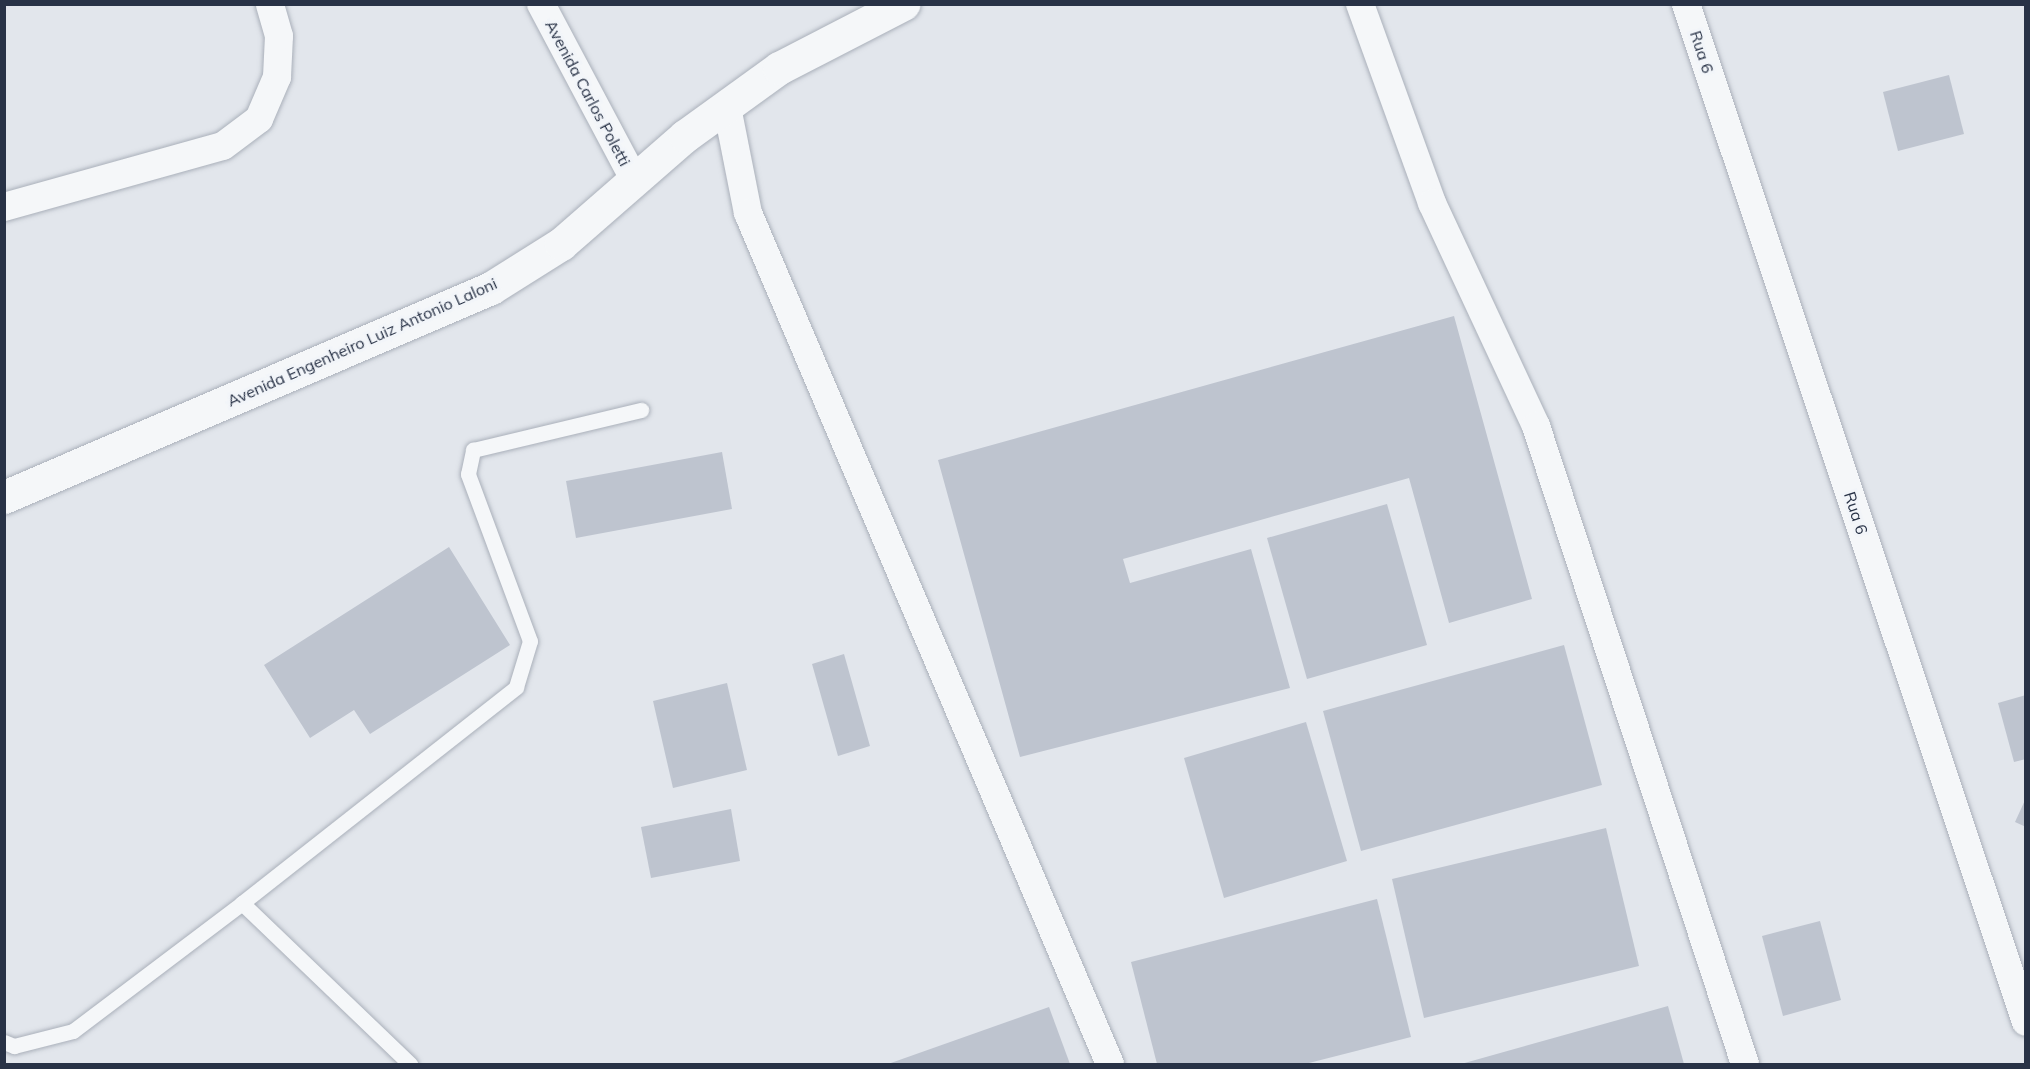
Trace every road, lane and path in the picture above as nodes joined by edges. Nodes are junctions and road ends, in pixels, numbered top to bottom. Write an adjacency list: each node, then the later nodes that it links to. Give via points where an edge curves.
1 (270, 4): 8 (street, via 279,36 278,77 259,118 223,146)
2 (541, 4): 7 (street, Avenida Carlos Poletti)
3 (903, 4): 6 (street, Avenida Engenheiro Luiz Antonio Laloni, via 828,40)
4 (1360, 4): 16 (street, via 1432,203 1536,426)
5 (1686, 4): 12 (street, Rua 6)
6 (727, 107): 7 (street, Avenida Engenheiro Luiz Antonio Laloni); 15 (street, via 748,213)
7 (634, 181): 10 (street, Avenida Engenheiro Luiz Antonio Laloni, via 561,244 491,288)
8 (4, 207)
9 (641, 410): 11 (lane, via 473,450 468,474 530,641 516,687)
10 (4, 497)
11 (242, 903): 13 (lane, via 73,1031 14,1046); 14 (lane)
12 (2025, 1023)
13 (4, 1042)
14 (410, 1065)
15 (1110, 1065)
16 (1745, 1065)

